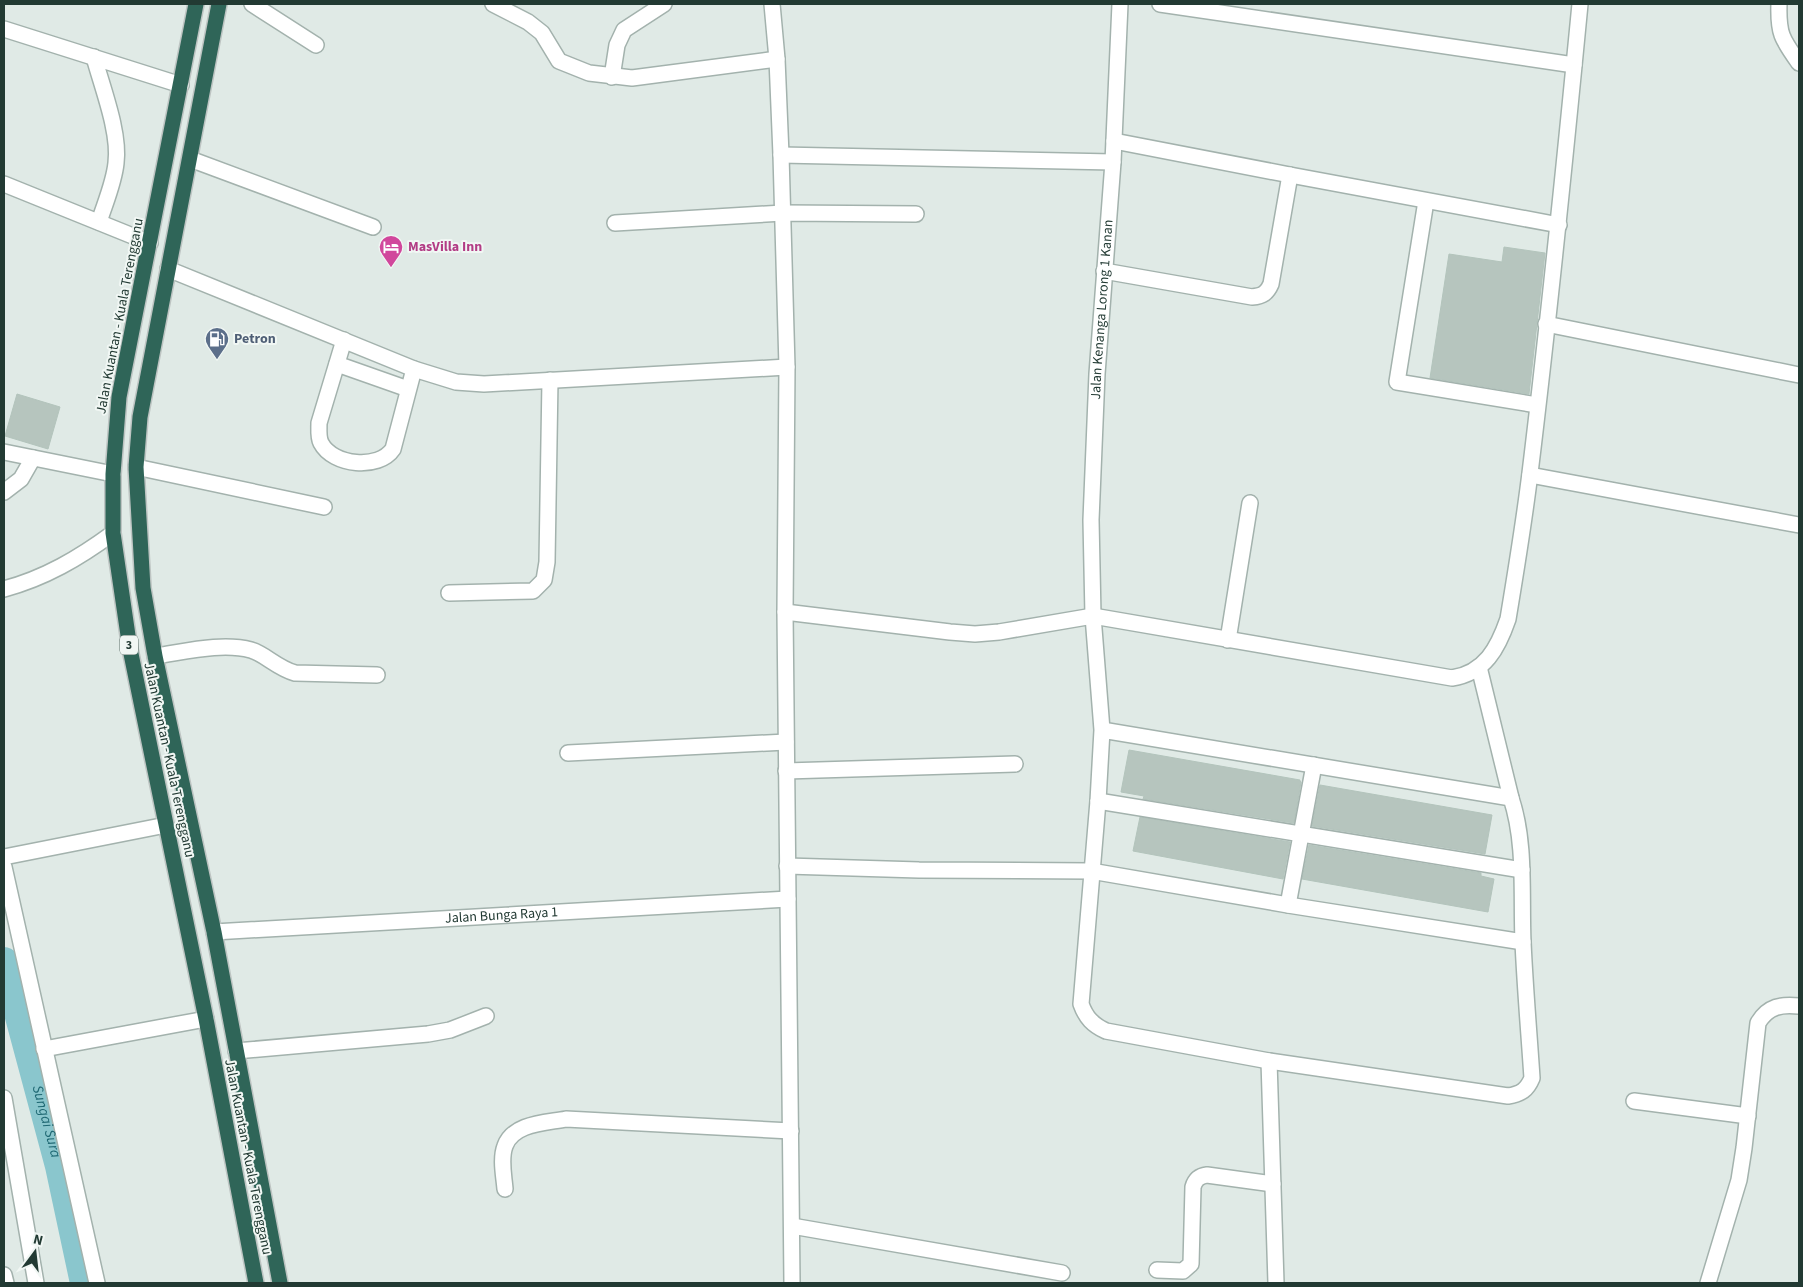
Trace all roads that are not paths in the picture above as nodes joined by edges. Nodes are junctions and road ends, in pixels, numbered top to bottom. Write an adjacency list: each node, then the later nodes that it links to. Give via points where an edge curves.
1 (196, 4): 18 (highway, Jalan Kuantan - Kuala Terengganu / 3)
2 (219, 4): 21 (highway, Jalan Kuantan - Kuala Terengganu / 3)
3 (252, 4): 12 (street)
4 (493, 4): 17 (street, via 528,22 542,34 559,61 588,73)
5 (664, 4): 17 (street, via 624,30 617,45)
6 (772, 4): 14 (street)
7 (1120, 4): 19 (street, Jalan Kenanga Lorong 1 Kanan)
8 (1160, 4): 16 (street)
9 (1580, 4): 16 (street)
10 (1779, 4): 15 (street, via 1780,34)
11 (4, 29): 13 (street)
12 (316, 45)
13 (94, 57): 18 (street); 28 (street, via 117,149)
14 (776, 59): 17 (street, via 632,78); 20 (street)
15 (1799, 63)
16 (1574, 65): 30 (street)
17 (612, 77)
18 (181, 85): 32 (highway, Jalan Kuantan - Kuala Terengganu / 3)
19 (1114, 141): 22 (street, Jalan Kenanga Lorong 1 Kanan); 23 (street)
20 (781, 155): 22 (street); 26 (street)
21 (190, 159): 31 (street); 33 (highway, Jalan Kuantan - Kuala Terengganu / 3)
22 (1113, 162): 34 (street, Jalan Kenanga Lorong 1 Kanan)
23 (1290, 175): 25 (street); 34 (street, via 1271,284 1261,296)
24 (4, 184): 28 (street)
25 (1426, 201): 30 (street); 43 (street, via 1397,382)
26 (783, 213): 27 (street); 29 (street); 38 (street)
27 (916, 214)
28 (99, 222): 32 (street)
29 (614, 223)
30 (1559, 225): 35 (street)
31 (372, 227)
32 (150, 243): 47 (highway, Jalan Kuantan - Kuala Terengganu / 3, via 119,397)
33 (168, 269): 36 (street); 46 (highway, Jalan Kuantan - Kuala Terengganu / 3, via 140,417)
34 (1104, 271): 57 (street, Jalan Kenanga Lorong 1 Kanan, via 1091,520)
35 (1546, 324): 40 (street); 43 (street)
36 (344, 340): 37 (street); 39 (street)
37 (337, 364): 42 (street); 42 (street, via 319,423 321,443 336,457 360,463 374,462 389,455)
38 (787, 367): 41 (street); 56 (street)
39 (414, 369): 41 (street, via 456,382 484,384); 42 (street)
40 (1799, 375)
41 (550, 380): 55 (street, via 544,580 533,590)
42 (408, 389)
43 (1537, 406): 48 (street)
44 (4, 452): 45 (street)
45 (33, 458): 47 (street); 49 (street, via 21,479)
46 (136, 468): 51 (street); 59 (highway, Jalan Kuantan - Kuala Terengganu / 3, via 143,588)
47 (113, 474): 53 (highway, Jalan Kuantan - Kuala Terengganu / 3)
48 (1530, 475): 52 (street); 60 (street, via 1508,619 1492,654)
49 (4, 492)
50 (1250, 503): 58 (street)
51 (324, 507)
52 (1799, 524)
53 (113, 534): 54 (street, via 68,564); 70 (highway, Jalan Kuantan - Kuala Terengganu / 3, via 130,650)
54 (4, 589)
55 (449, 592)
56 (785, 612): 57 (street, via 975,634); 63 (street)
57 (1093, 616): 58 (street); 62 (street, Jalan Kenanga Lorong 1 Kanan)
58 (1228, 640): 60 (street, via 1452,678 1465,676)
59 (155, 656): 61 (street, via 226,646 252,650 283,670 295,673); 79 (highway, Jalan Kuantan - Kuala Terengganu / 3)
60 (1479, 667): 68 (street, Jalan Kenanga Lorong 1 Kanan)
61 (377, 675)
62 (1102, 730): 66 (street); 69 (street, Jalan Kenanga Lorong 1 Kanan)
63 (786, 742): 64 (street); 67 (street)
64 (568, 754)
65 (1015, 764): 67 (street)
66 (1314, 765): 68 (street); 71 (street)
67 (786, 770): 73 (street)
68 (1511, 798): 75 (street, Jalan Kenanga Lorong 1 Kanan)
69 (1098, 801): 71 (street); 76 (street, Jalan Kenanga Lorong 1 Kanan)
70 (166, 825): 72 (street); 83 (highway, Jalan Kuantan - Kuala Terengganu / 3)
71 (1301, 833): 75 (street); 78 (street)
72 (4, 857)
73 (788, 866): 76 (street); 77 (street)
74 (4, 867): 84 (street)
75 (1522, 870): 80 (street, Jalan Kenanga Lorong 1 Kanan)
76 (1091, 871): 78 (street); 86 (street, Jalan Kenanga Lorong 1 Kanan, via 1081,1004 1090,1020 1106,1031)
77 (788, 899): 79 (street, Jalan Bunga Raya 1); 90 (street)
78 (1288, 905): 80 (street)
79 (214, 932): 85 (highway, Jalan Kuantan - Kuala Terengganu / 3)
80 (1523, 942): 86 (street, Jalan Kenanga Lorong 1 Kanan, via 1532,1078 1528,1089 1522,1093 1508,1096)
81 (1799, 1006): 89 (street, via 1787,1004 1768,1010 1758,1023)
82 (486, 1016): 85 (street, via 450,1030 428,1034)
83 (206, 1019): 84 (street); 100 (highway, Jalan Kuantan - Kuala Terengganu / 3)
84 (44, 1049): 99 (street)
85 (236, 1051): 101 (highway, Jalan Kuantan - Kuala Terengganu / 3)
86 (1269, 1061): 91 (street)
87 (4, 1098): 98 (street)
88 (1634, 1101): 89 (street)
89 (1748, 1116): 104 (street, via 1739,1180)
90 (791, 1131): 92 (street, via 566,1119 538,1124 518,1130 509,1138 503,1155); 93 (street)
91 (1273, 1184): 94 (street, via 1207,1175 1197,1178 1193,1187 1191,1264 1183,1271); 103 (street)
92 (505, 1189)
93 (792, 1226): 95 (street); 102 (street)
94 (1157, 1270)
95 (1062, 1273)
96 (4, 1275): 97 (street)
97 (6, 1283)
98 (36, 1283)
99 (97, 1283)
100 (256, 1283)
101 (280, 1283)
102 (792, 1283)
103 (1276, 1283)
104 (1708, 1283)

